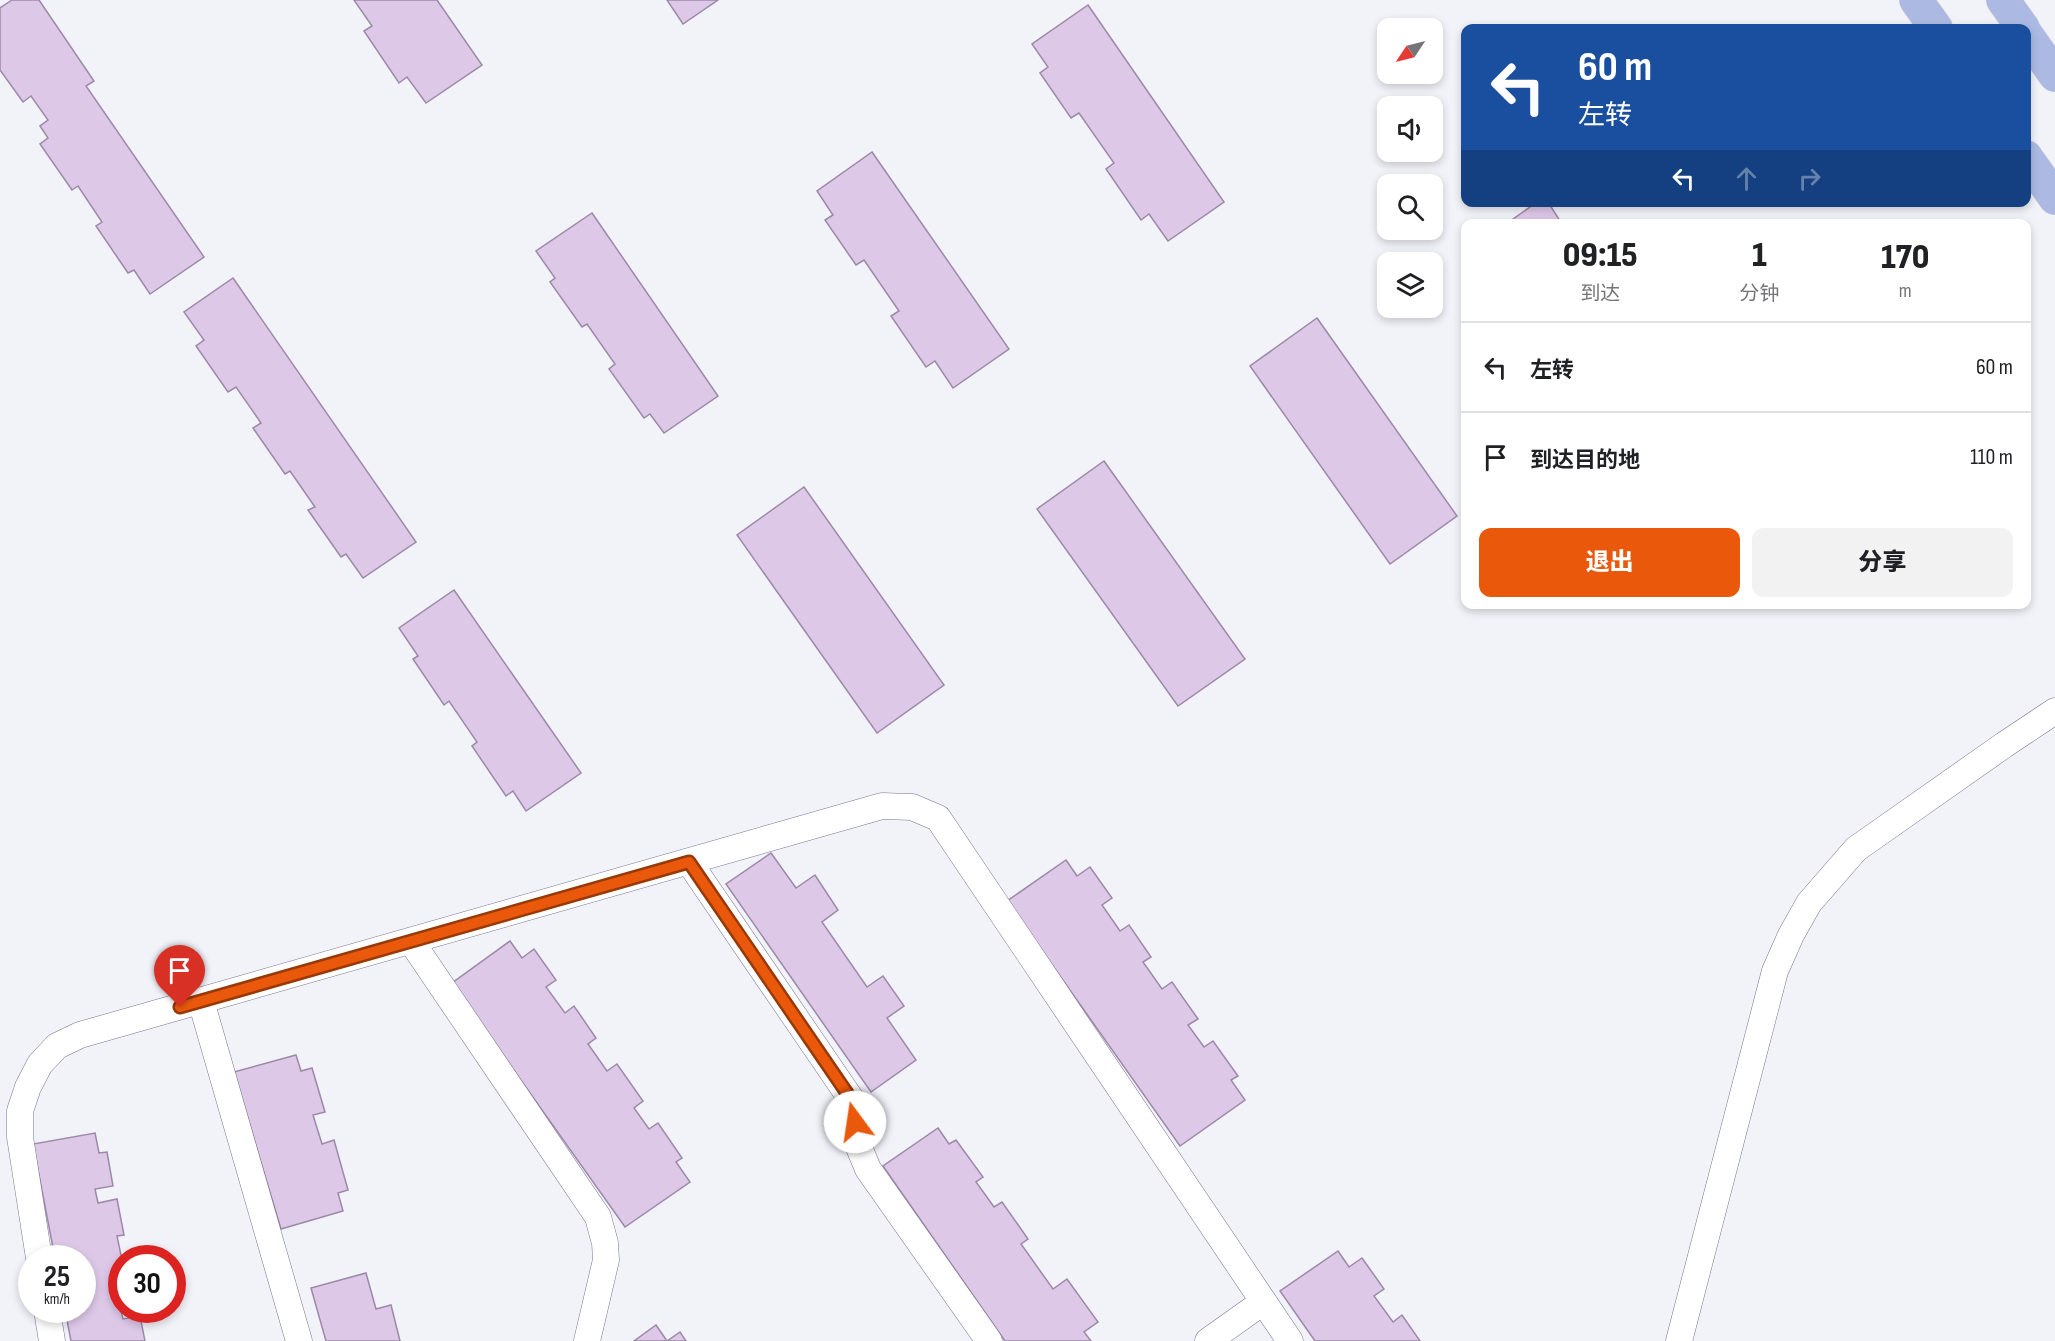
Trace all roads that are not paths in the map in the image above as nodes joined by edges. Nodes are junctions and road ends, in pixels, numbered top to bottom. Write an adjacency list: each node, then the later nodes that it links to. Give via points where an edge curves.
1 (1916, 0): 3 (main road)
2 (2002, 0): 4 (main road)
3 (1933, 24)
4 (2020, 24)
5 (2031, 41): 6 (main road)
6 (2055, 75)
7 (2031, 165): 8 (main road)
8 (2055, 198)
9 (2055, 711): 22 (street, via 1856,849 1809,903 1775,971)
10 (689, 862): 11 (street); 14 (street, via 882,806 912,807 938,818); 19 (street, via 851,1099 858,1145 868,1168)
11 (411, 942): 12 (street); 18 (street, via 598,1217 606,1260)
12 (201, 1001): 13 (street, via 80,1035 57,1046 40,1064 20,1112 20,1137); 17 (street)
13 (37, 1245)
14 (1263, 1302): 20 (street); 21 (street)
15 (49, 1323): 16 (street)
16 (52, 1341)
17 (299, 1341)
18 (586, 1341)
19 (988, 1341)
20 (1208, 1341)
21 (1290, 1341)
22 (1679, 1341)

